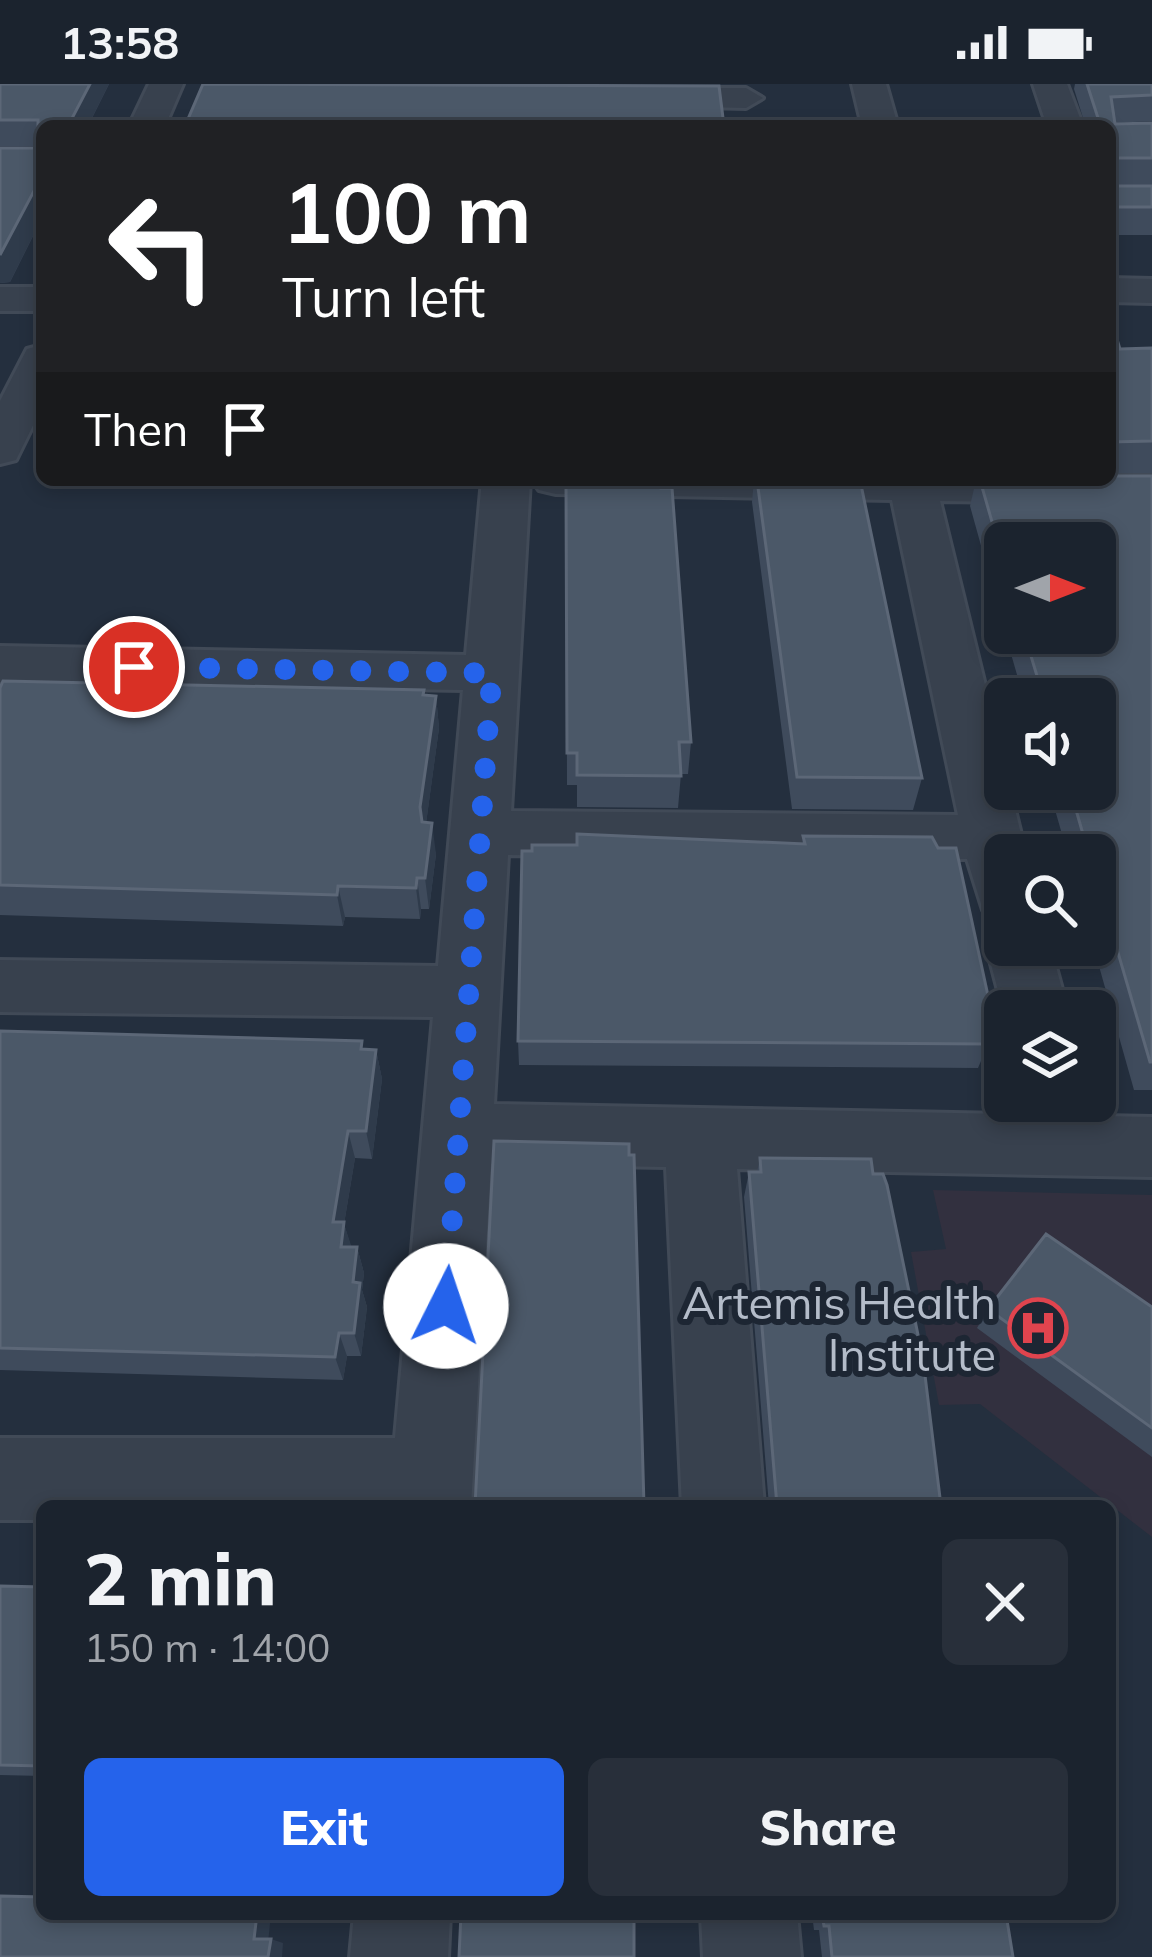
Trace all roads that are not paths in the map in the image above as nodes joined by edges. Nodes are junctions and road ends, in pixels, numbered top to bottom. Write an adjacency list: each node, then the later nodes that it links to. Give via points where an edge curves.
1 (166, 84): 6 (street)
2 (869, 84): 7 (street)
3 (1050, 84): 8 (street)
4 (604, 98): 5 (street)
5 (746, 98)
6 (150, 120)
7 (878, 120)
8 (1063, 120)
9 (1116, 290): 10 (street)
10 (1152, 291)
11 (0, 299): 12 (street)
12 (36, 299)
13 (36, 371): 14 (street)
14 (0, 450)
15 (0, 470): 16 (street)
16 (36, 471)
17 (506, 486): 21 (street)
18 (913, 486): 19 (street); 23 (street)
19 (1152, 490)
20 (0, 664): 21 (street)
21 (492, 673): 22 (street)
22 (480, 833): 24 (street); 26 (street)
23 (990, 834)
24 (984, 837)
25 (0, 986): 26 (street)
26 (469, 992): 28 (street)
27 (1063, 1123): 29 (street); 30 (street)
28 (459, 1133): 29 (street); 32 (street)
29 (700, 1139): 33 (street)
30 (1152, 1147)
31 (0, 1479): 32 (street)
32 (431, 1493)
33 (723, 1500)
34 (402, 1920): 36 (street)
35 (749, 1920): 37 (street)
36 (399, 1957)
37 (752, 1957)

